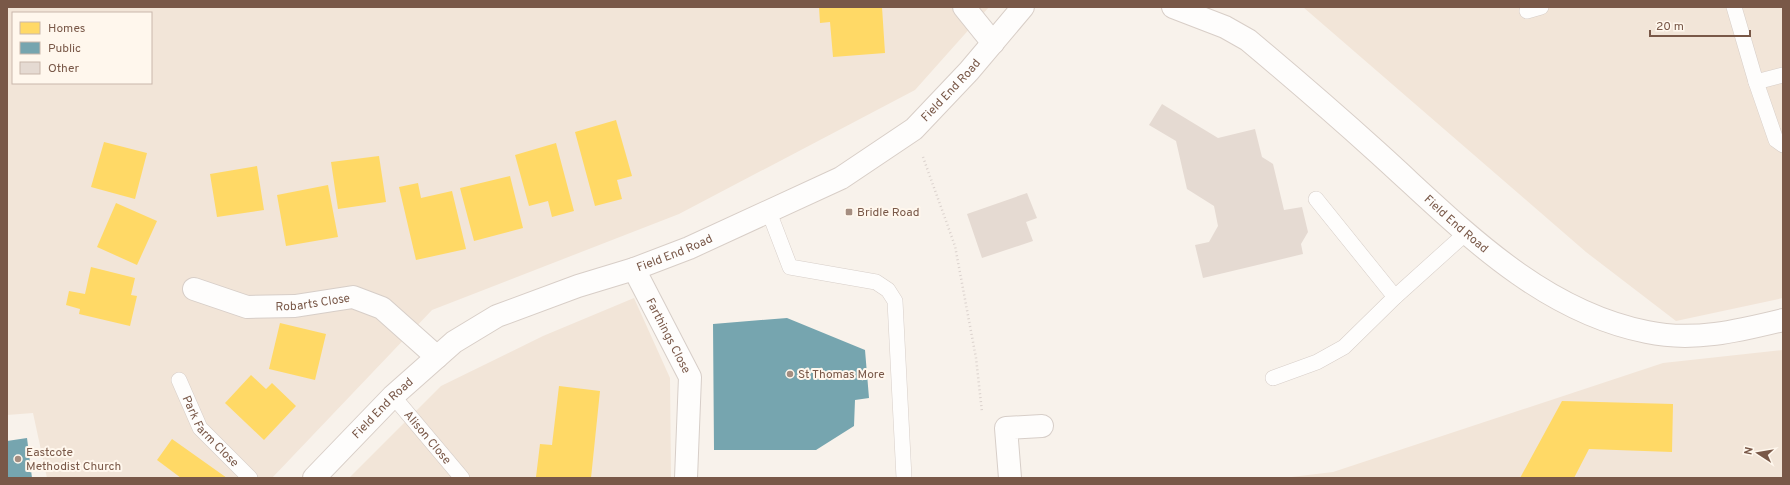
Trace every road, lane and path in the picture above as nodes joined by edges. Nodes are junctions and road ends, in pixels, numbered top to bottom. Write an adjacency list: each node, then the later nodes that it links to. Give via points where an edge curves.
1 (964, 7): 5 (street)
2 (1023, 7): 5 (street, Field End Road)
3 (1173, 7): 12 (street, Field End Road, via 1225,27 1248,40 1375,149)
4 (1734, 7): 7 (lane)
5 (993, 43): 8 (street, Field End Road)
6 (1783, 75): 7 (lane)
7 (1756, 82): 9 (lane, via 1776,140)
8 (914, 129): 11 (street, Field End Road, via 840,178); 21 (path, via 955,246 976,358)
9 (1783, 145)
10 (1316, 199): 15 (lane)
11 (768, 212): 13 (street, Field End Road, via 689,248); 27 (lane, via 790,267 876,282 888,290 895,301)
12 (1466, 233): 15 (lane); 16 (street, Field End Road, via 1503,263 1550,294 1583,311 1622,326 1647,332 1698,336)
13 (634, 269): 17 (street, Field End Road, via 497,316 454,342); 26 (street, Farthings Close, via 690,377)
14 (194, 289): 17 (street, Robarts Close, via 247,307 295,306 353,297 382,308)
15 (1395, 297): 18 (lane, via 1344,347 1317,362)
16 (1783, 320)
17 (437, 357): 20 (street, Field End Road)
18 (1273, 378)
19 (179, 380): 23 (lane, Park Farm Close, via 200,428)
20 (393, 396): 24 (street, Field End Road); 25 (lane, Alison Close)
21 (983, 418)
22 (1042, 426): 28 (street, via 1006,428)
23 (250, 478)
24 (314, 478)
25 (462, 478)
26 (686, 478)
27 (904, 478)
28 (1010, 478)

